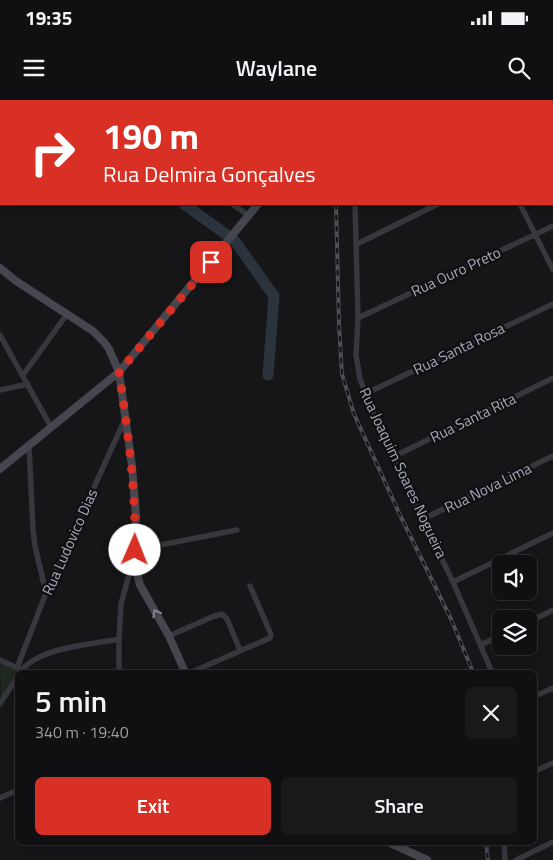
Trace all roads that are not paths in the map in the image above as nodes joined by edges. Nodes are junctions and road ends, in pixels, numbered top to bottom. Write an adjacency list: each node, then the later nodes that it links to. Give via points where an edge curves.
1 (233, 205): 6 (street)
2 (257, 205): 6 (street)
3 (355, 205): 9 (street, Rua Joaquim Soares Nogueira)
4 (436, 205): 9 (street)
5 (520, 205): 8 (street)
6 (248, 215): 16 (street)
7 (553, 226): 8 (street, Rua Ouro Preto)
8 (535, 235): 11 (street); 14 (street, Rua Ouro Preto)
9 (357, 244): 14 (street, Rua Joaquim Soares Nogueira)
10 (0, 268): 13 (street)
11 (553, 270)
12 (553, 304): 21 (street, Rua Santa Rosa)
13 (67, 314): 16 (street, via 104,342); 17 (street)
14 (358, 318): 21 (street, Rua Joaquim Soares Nogueira, via 356,363)
15 (0, 335): 17 (street)
16 (119, 372): 22 (street); 23 (street)
17 (24, 375): 19 (street)
18 (553, 378): 26 (street, Rua Santa Rita)
19 (28, 384): 20 (street); 23 (street)
20 (0, 390)
21 (365, 394): 26 (street, Rua Joaquim Soares Nogueira)
22 (126, 417): 31 (street, via 136,516); 34 (street, Rua Ludovico Dias)
23 (52, 427): 24 (street)
24 (29, 445): 27 (street); 34 (street, via 33,530)
25 (553, 456): 28 (street, Rua Nova Lima)
26 (393, 458): 28 (street, Rua Joaquim Soares Nogueira)
27 (0, 469)
28 (423, 520): 32 (street, Rua Joaquim Soares Nogueira)
29 (237, 530): 31 (street)
30 (553, 533): 32 (street)
31 (134, 554): 37 (street, one-way to 31, via 140,585); 38 (street, via 122,604)
32 (453, 582): 40 (street, Rua Joaquim Soares Nogueira)
33 (250, 586): 41 (street, via 271,634 270,638)
34 (46, 593): 44 (street, Rua Ludovico Dias)
35 (553, 610): 36 (street)
36 (537, 618)
37 (169, 636): 41 (street, via 222,614); 47 (street)
38 (118, 639): 45 (street, via 46,653); 46 (street)
39 (492, 640): 40 (street)
40 (481, 645): 49 (street, Rua Joaquim Soares Nogueira)
41 (240, 650): 48 (street)
42 (0, 660): 43 (street)
43 (19, 670)
44 (21, 670)
45 (22, 670)
46 (119, 670)
47 (184, 670)
48 (196, 670)
49 (491, 670)
50 (15, 681): 53 (street)
51 (553, 688): 52 (street)
52 (537, 695)
53 (0, 703)
54 (553, 763): 55 (street)
55 (537, 770)
56 (15, 791): 57 (street)
57 (0, 798)
58 (553, 842): 63 (street)
59 (394, 845): 61 (street)
60 (504, 845): 62 (street)
61 (427, 860)
62 (505, 860)
63 (516, 860)

